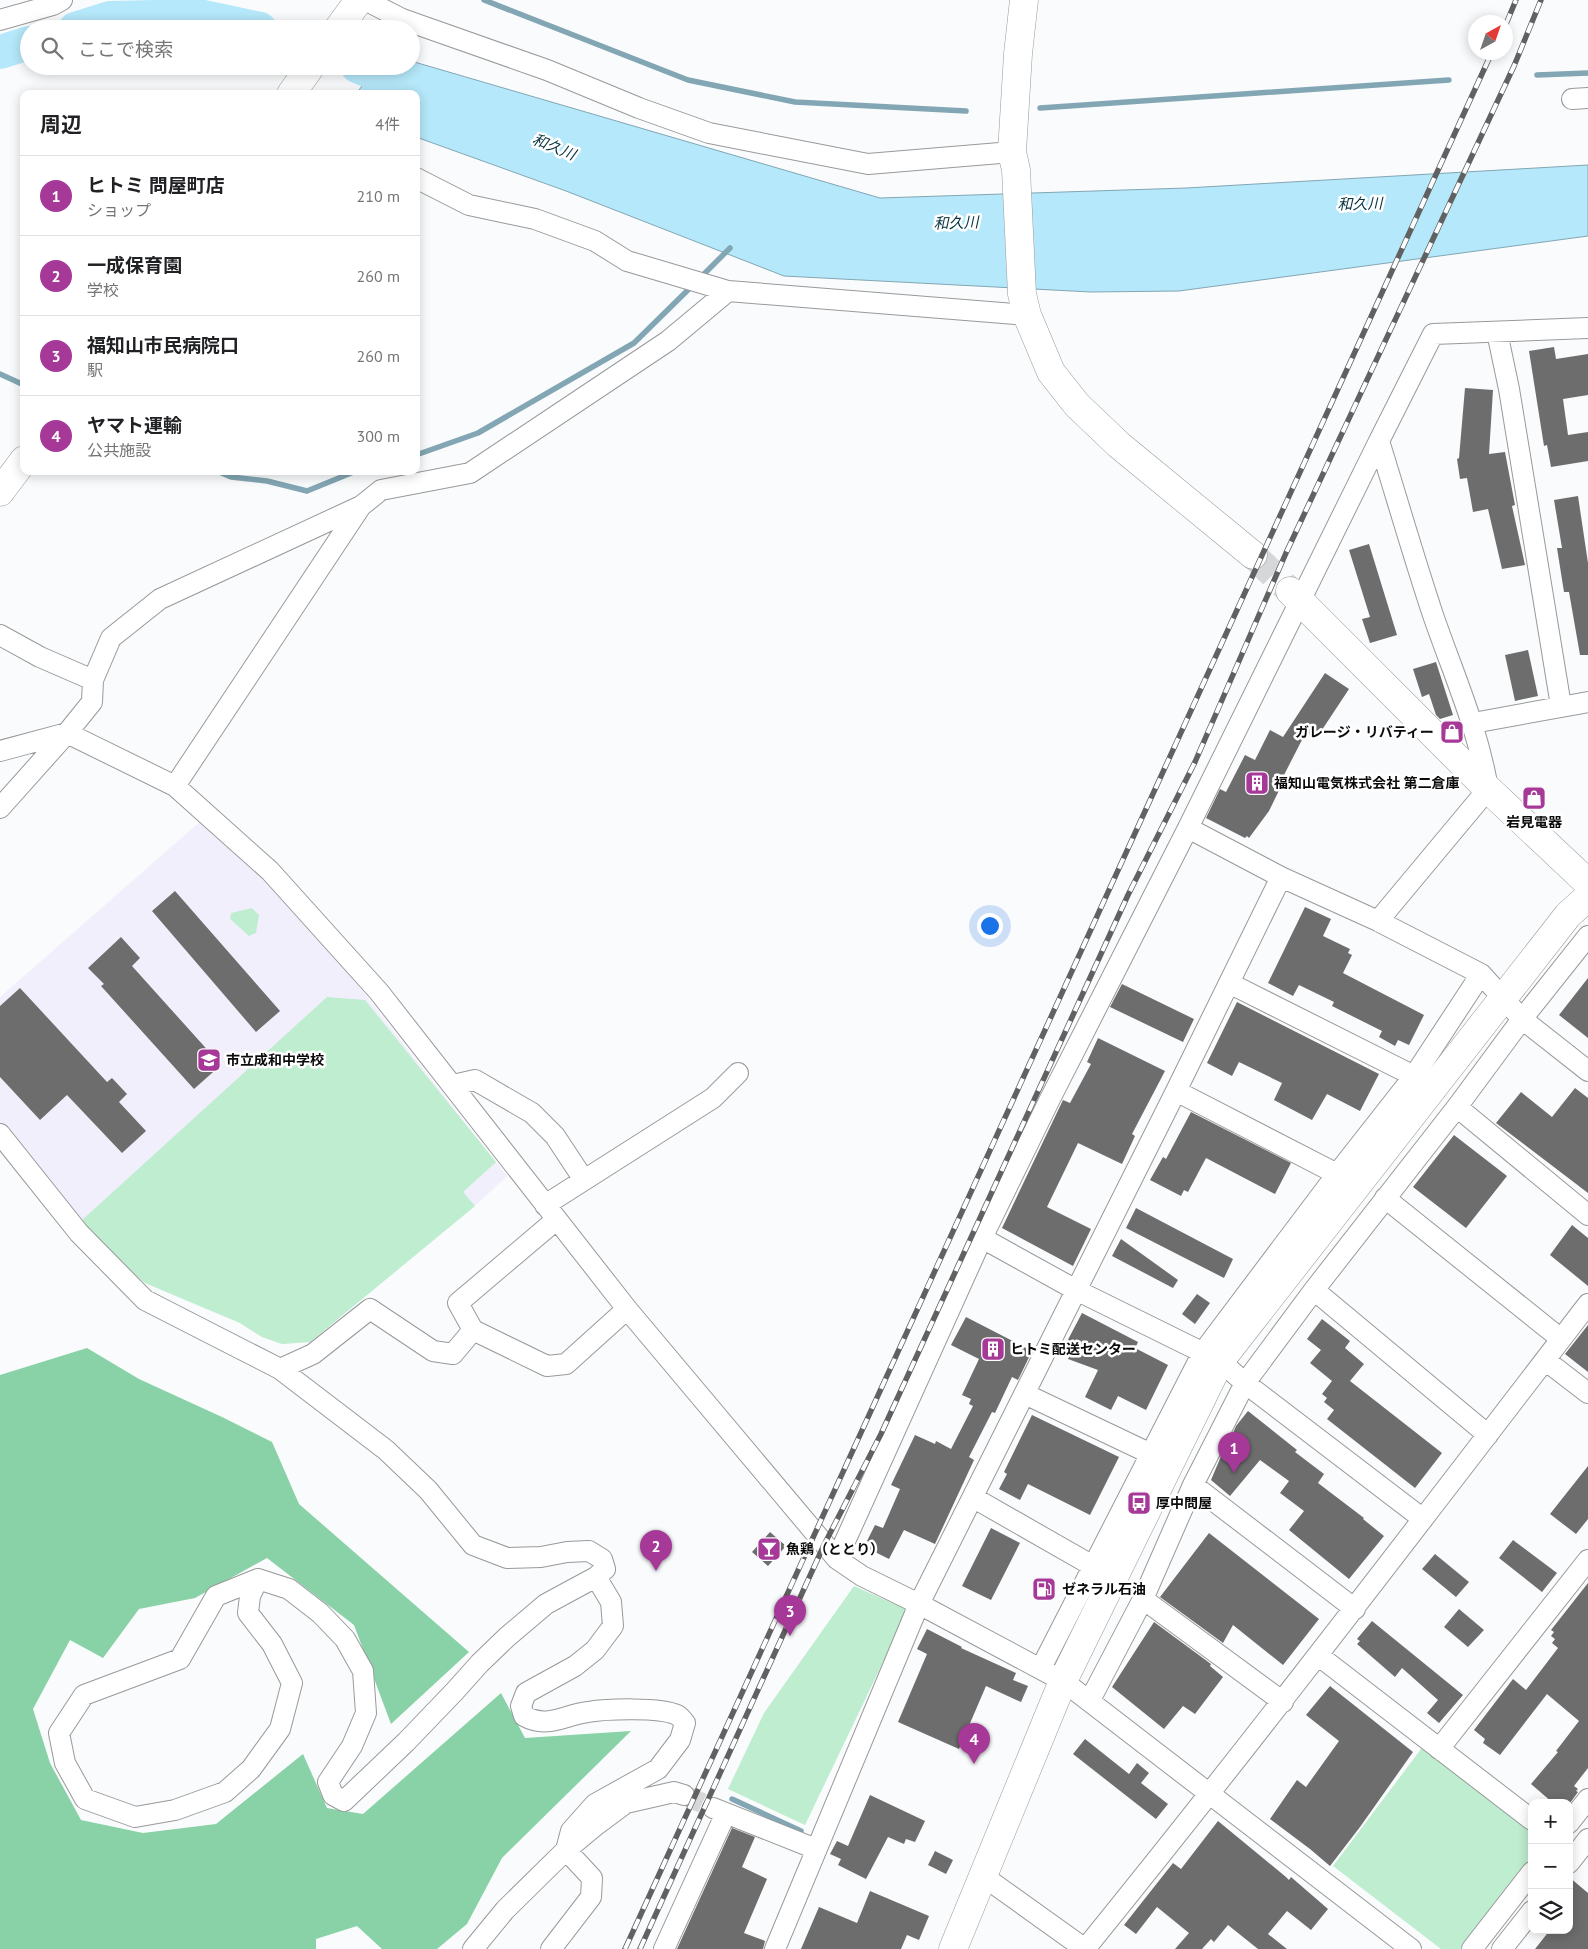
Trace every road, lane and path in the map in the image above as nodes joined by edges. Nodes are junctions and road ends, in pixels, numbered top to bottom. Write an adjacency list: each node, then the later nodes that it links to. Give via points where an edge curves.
1 (62, 0): 5 (street)
2 (359, 0): 6 (main road)
3 (365, 0): 7 (street)
4 (1024, 0): 11 (main road, via 1018,54)
5 (0, 20)
6 (344, 20)
7 (405, 20)
8 (420, 25): 11 (street, via 548,70 709,133 868,164)
9 (305, 75): 10 (main road)
10 (294, 90)
11 (1014, 161): 14 (main road)
12 (420, 180): 13 (street, via 469,205 535,219 595,241 627,262)
13 (728, 292): 14 (street); 20 (street, via 668,341 470,473 381,490)
14 (1024, 304): 21 (main road, via 1051,372 1077,404 1119,445)
15 (1588, 328): 16 (street)
16 (1497, 332): 17 (street, via 1432,334); 26 (street)
17 (1380, 441): 22 (street); 27 (street, via 1433,615)
18 (20, 465): 19 (main road)
19 (0, 492)
20 (360, 506): 24 (street, via 160,599 111,638); 30 (street)
21 (1253, 555)
22 (1294, 597): 31 (main road); 33 (street)
23 (0, 635): 24 (street)
24 (93, 680): 28 (street, via 92,702)
25 (1588, 702): 26 (street)
26 (1562, 706): 27 (street)
27 (1473, 723): 31 (street)
28 (67, 733): 29 (street); 30 (street); 32 (street)
29 (0, 751)
30 (175, 786): 46 (street, via 270,871 379,992)
31 (1488, 789): 35 (main road); 37 (street)
32 (0, 808)
33 (1188, 828): 34 (street); 55 (street)
34 (1281, 877): 37 (street); 40 (street)
35 (1588, 883)
36 (1588, 897): 41 (main road, via 1568,915)
37 (1378, 921): 39 (street)
38 (1588, 936): 42 (street)
39 (1481, 974): 41 (street); 45 (street)
40 (1230, 983): 45 (street); 47 (street)
41 (1502, 998): 42 (street); 62 (main road)
42 (1522, 1019): 43 (street); 48 (street)
43 (1588, 1071)
44 (738, 1073): 51 (street, via 713,1098)
45 (1414, 1076): 50 (street)
46 (453, 1085): 51 (street, via 474,1080 532,1113 555,1136); 53 (street)
47 (1176, 1091): 50 (street); 56 (street)
48 (1457, 1107): 52 (street); 54 (street)
49 (0, 1134): 64 (street, via 79,1233 145,1300)
50 (1337, 1174): 62 (street)
51 (584, 1180): 53 (street)
52 (1385, 1198): 57 (street); 61 (street)
53 (551, 1213): 59 (street); 60 (street, via 458,1303)
54 (1588, 1215)
55 (982, 1238): 56 (street); 73 (street)
56 (1076, 1290): 62 (street); 67 (street)
57 (1314, 1290): 65 (street); 68 (street)
58 (1588, 1304): 61 (street)
59 (627, 1309): 60 (street, via 566,1364 548,1366); 73 (street)
60 (473, 1330): 64 (street, via 453,1354 433,1351 370,1309 313,1354)
61 (1561, 1339): 63 (street)
62 (1212, 1357): 65 (street); 69 (street); 82 (main road)
63 (1545, 1360): 66 (street); 68 (street)
64 (280, 1369): 76 (street, via 386,1450 428,1490 473,1545 507,1558 589,1551 602,1559 605,1568)
65 (1245, 1383): 70 (street); 72 (street)
66 (1588, 1393)
67 (1025, 1394): 69 (street); 71 (street)
68 (1488, 1435): 72 (street)
69 (1151, 1454): 75 (street)
70 (1193, 1484): 78 (street); 80 (street)
71 (974, 1498): 75 (street); 79 (street)
72 (1424, 1519): 80 (street)
73 (837, 1559): 79 (street, via 862,1576)
74 (1588, 1560): 85 (street)
75 (1093, 1566): 82 (street)
76 (596, 1577): 77 (street, via 546,1604 507,1637 344,1801 333,1795 328,1782 352,1746 366,1713 363,1671 345,1639 320,1612 289,1589); 92 (street, via 611,1602 613,1626 595,1650 575,1666 526,1693 521,1706 524,1716 532,1721 550,1722 587,1712 644,1710 679,1715 685,1723 680,1740 658,1769 595,1804 571,1831)
77 (258, 1579): 77 (street, via 216,1596 180,1659 84,1695 59,1732 64,1763 85,1799 135,1818 175,1810 225,1792 251,1769 280,1729 292,1683 272,1644 248,1613 250,1596)
78 (1143, 1599): 83 (street); 84 (street)
79 (919, 1604): 82 (street); 91 (street)
80 (1355, 1609): 81 (street)
81 (1319, 1656): 84 (street); 85 (street)
82 (1052, 1674): 83 (street); 93 (main road)
83 (1090, 1700): 86 (street)
84 (1283, 1702): 86 (street)
85 (1439, 1749): 89 (street)
86 (1211, 1794): 101 (street); 102 (street)
87 (684, 1795): 92 (street, via 674,1792 626,1803)
88 (1588, 1799): 90 (street)
89 (1528, 1817)
90 (1573, 1818)
91 (816, 1849): 98 (street, via 720,1810); 99 (street)
92 (566, 1850): 96 (street, via 505,1910); 97 (street, via 592,1878 591,1897)
93 (983, 1876): 100 (main road); 101 (street)
94 (1528, 1877): 103 (street)
95 (1528, 1916): 104 (street)
96 (473, 1949)
97 (551, 1949)
98 (664, 1949)
99 (775, 1949)
100 (953, 1949)
101 (1085, 1949)
102 (1411, 1949)
103 (1472, 1949)
104 (1502, 1949)

